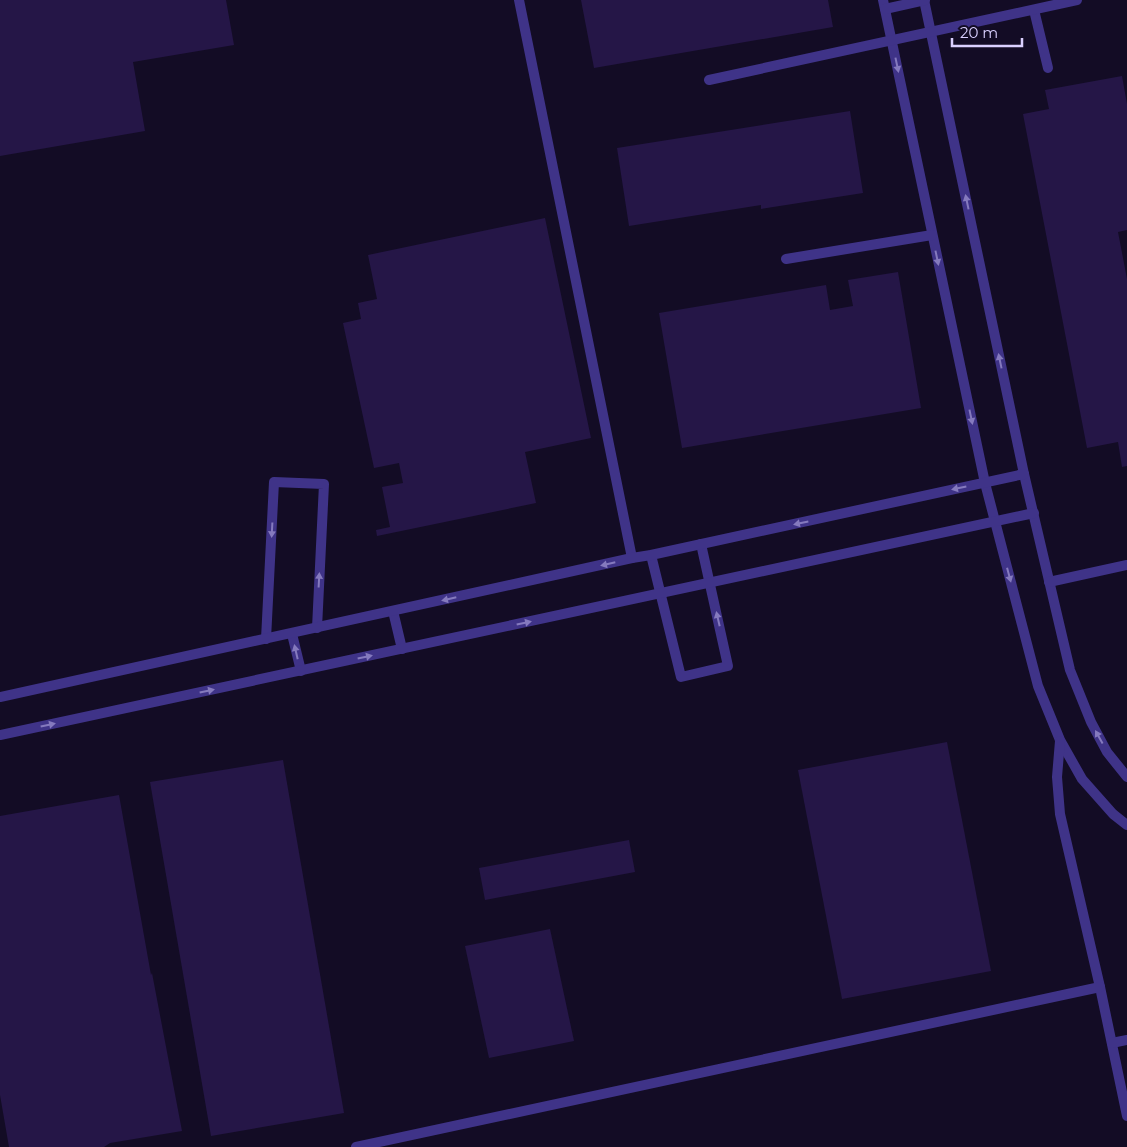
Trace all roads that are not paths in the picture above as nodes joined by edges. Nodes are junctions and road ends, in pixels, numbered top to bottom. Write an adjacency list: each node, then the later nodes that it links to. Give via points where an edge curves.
1 (518, 0): 18 (lane)
2 (925, 0): 4 (lane); 6 (lane)
3 (1077, 0): 5 (lane)
4 (884, 4): 7 (lane)
5 (1034, 10): 6 (lane); 8 (lane)
6 (931, 32): 7 (lane); 12 (lane, one-way to 6)
7 (892, 41): 9 (lane); 10 (lane, one-way to 10)
8 (1048, 68)
9 (709, 80)
10 (932, 235): 11 (lane); 13 (lane, one-way to 13)
11 (786, 259)
12 (1024, 474): 13 (lane); 14 (lane)
13 (985, 483): 15 (lane); 16 (lane, one-way to 16)
14 (1034, 513): 15 (lane); 20 (lane)
15 (994, 522): 21 (lane); 31 (lane, one-way to 31, via 1038,686)
16 (701, 544): 17 (lane); 21 (lane)
17 (651, 556): 18 (lane); 22 (lane)
18 (632, 558): 23 (lane, one-way to 23)
19 (1127, 565): 20 (lane)
20 (1050, 582): 32 (lane, one-way to 20, via 1107,752 1091,722 1070,670)
21 (710, 583): 22 (lane); 22 (lane, one-way to 21, via 681,677 728,666)
22 (660, 593): 27 (lane, one-way to 22)
23 (393, 611): 24 (lane); 27 (lane)
24 (317, 628): 25 (lane); 26 (lane, one-way to 26, via 324,484 274,482)
25 (292, 634): 26 (lane); 28 (lane, one-way to 25)
26 (266, 639): 29 (lane)
27 (402, 649): 28 (lane, one-way to 27)
28 (301, 671): 30 (lane, one-way to 28)
29 (0, 697)
30 (0, 736)
31 (1060, 740): 33 (lane, via 1082,779 1112,814); 34 (lane, via 1057,777 1060,814)
32 (1127, 777)
33 (1127, 825)
34 (1100, 987): 36 (lane); 38 (lane)
35 (1127, 1040): 36 (lane)
36 (1112, 1043): 37 (lane)
37 (1127, 1116)
38 (356, 1147)

